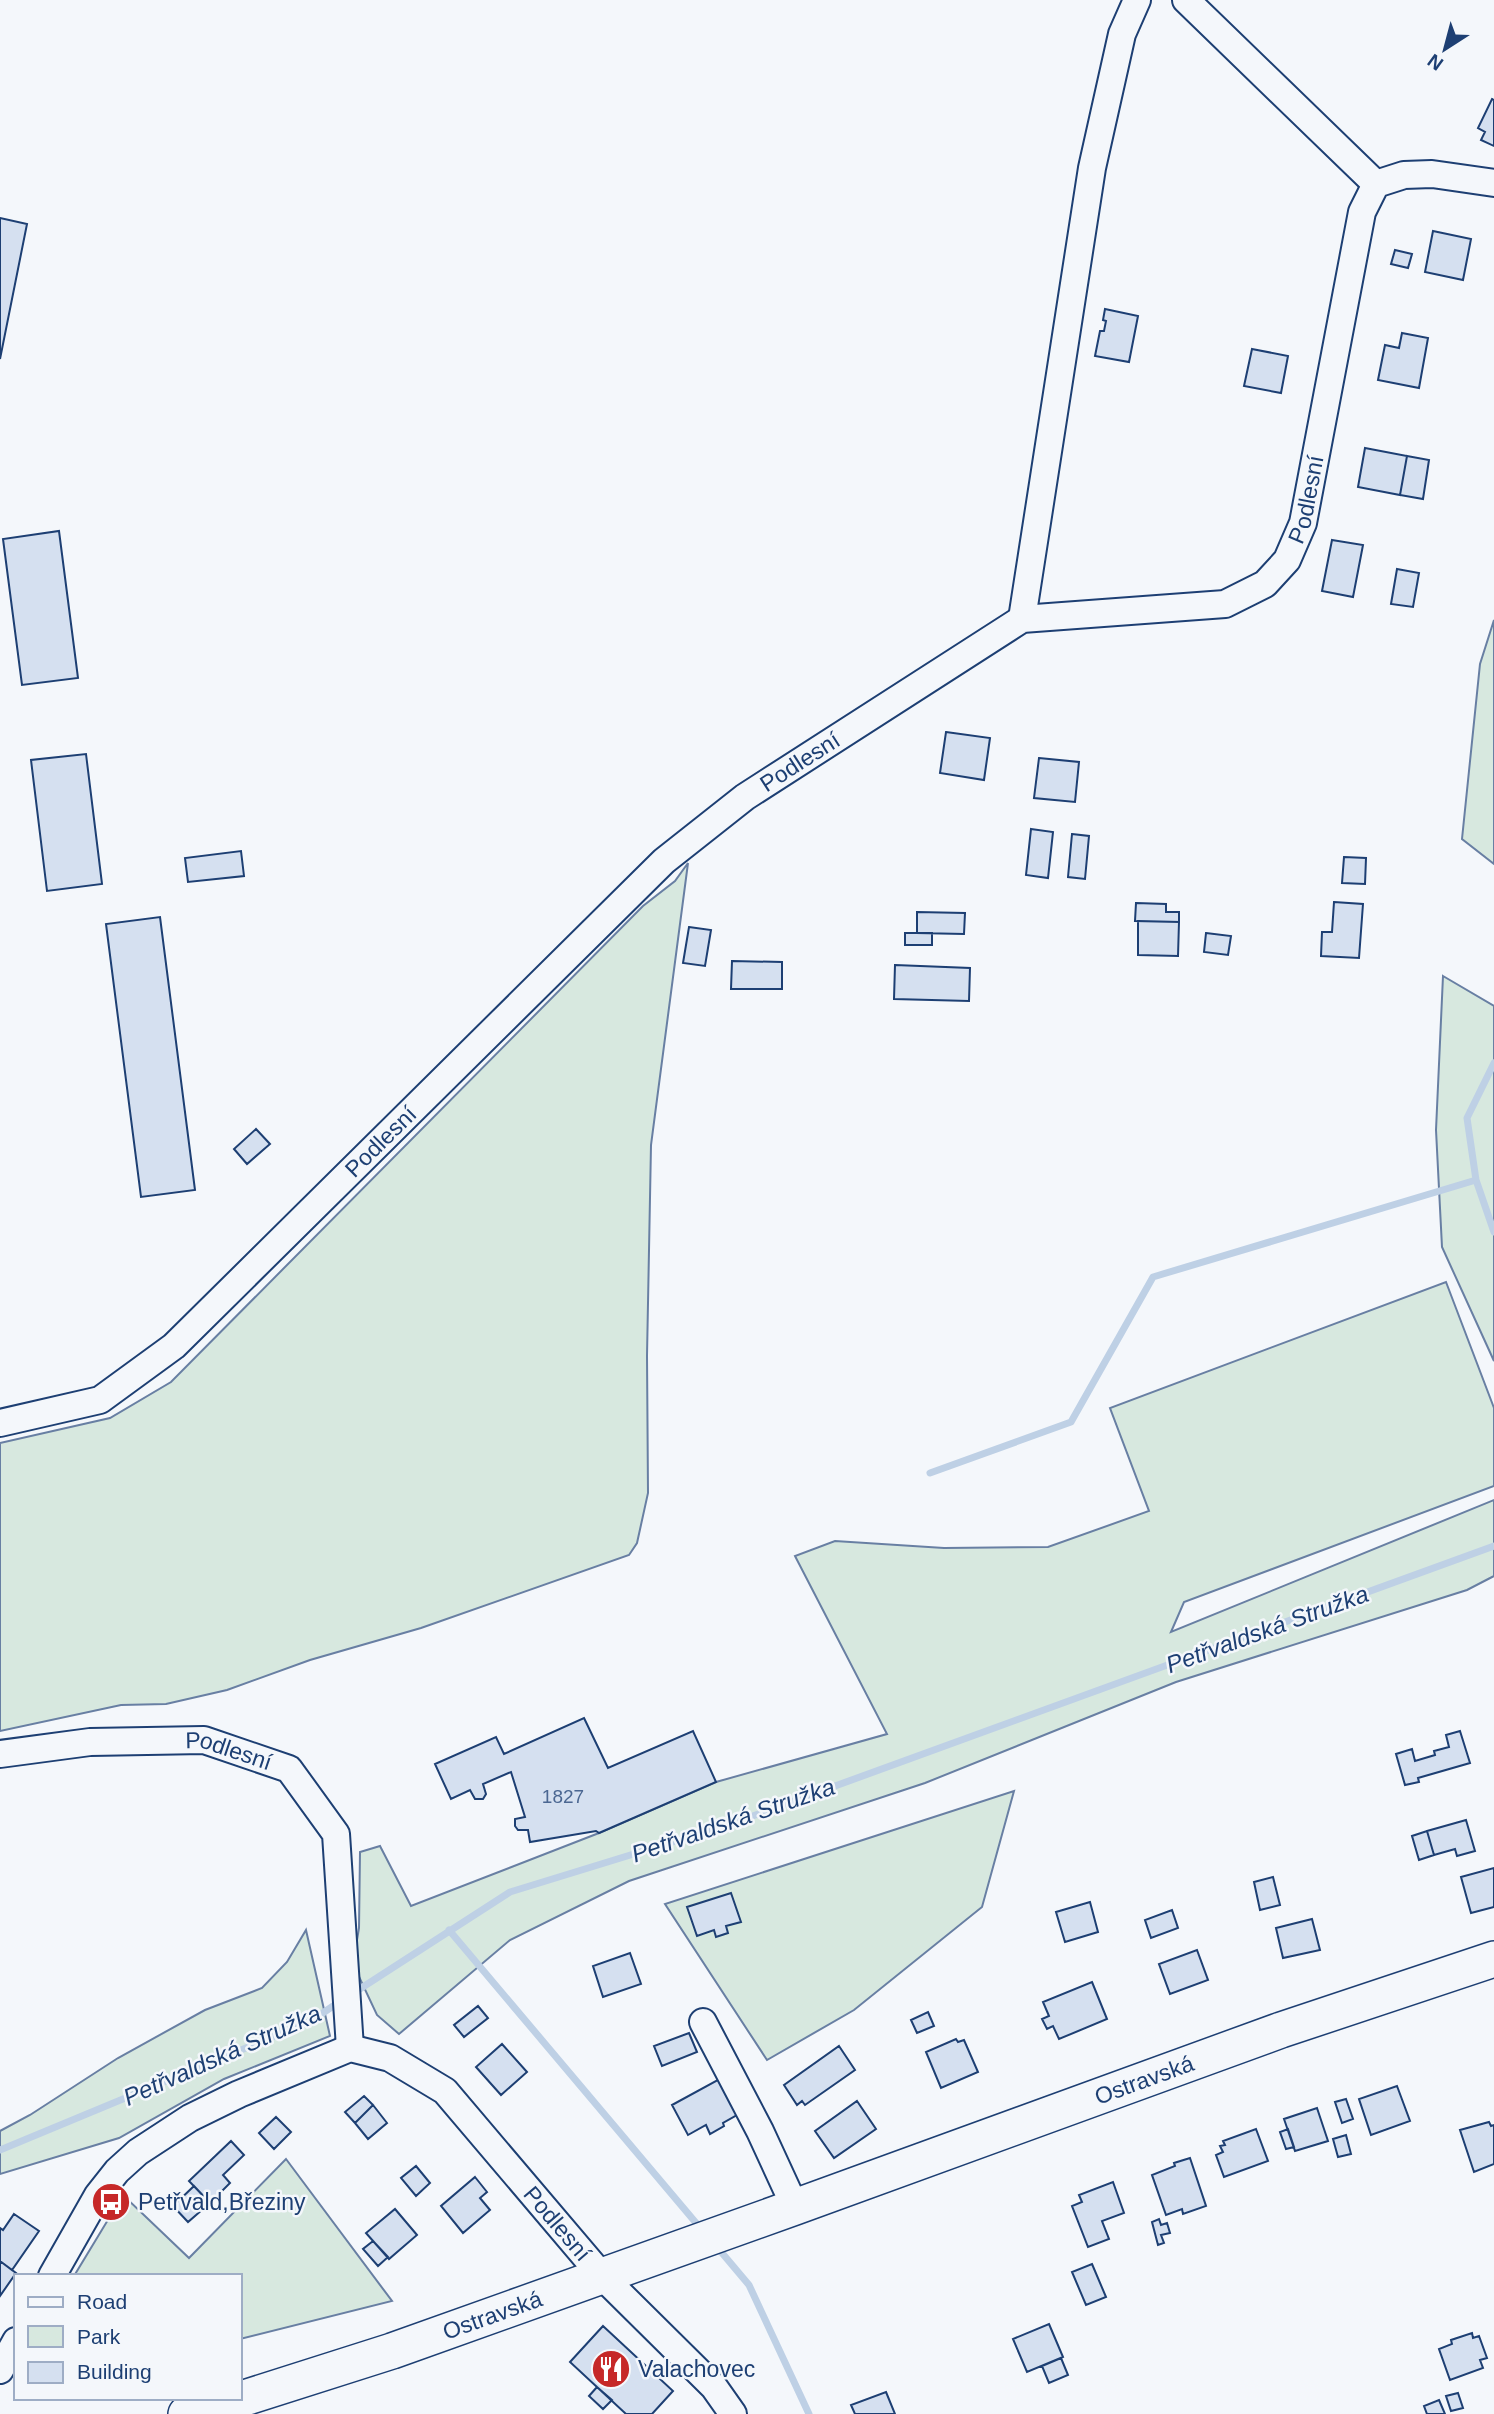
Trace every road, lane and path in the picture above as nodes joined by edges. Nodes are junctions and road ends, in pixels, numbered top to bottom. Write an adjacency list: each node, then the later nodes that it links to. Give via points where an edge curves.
1 (1137, 0): 5 (street, via 1122,34 1092,168)
2 (1185, 0): 4 (street)
3 (1494, 183): 4 (street, via 1432,174 1404,175)
4 (1376, 184): 5 (street, Podlesní, via 1362,212 1303,523 1287,560 1265,584 1225,604)
5 (1023, 619): 6 (street, Podlesní, via 745,797 664,861 174,1346 100,1400)
6 (0, 1423)
7 (0, 1754): 10 (street, Podlesní, via 90,1742 204,1740 289,1769 335,1834)
8 (1494, 1959): 11 (main road, Ostravská, via 1281,2030)
9 (703, 2022): 11 (street)
10 (349, 2049): 12 (street, via 239,2094 138,2151 98,2195); 13 (street, Podlesní, via 390,2058 445,2091)
11 (796, 2207): 13 (main road, Ostravská)
12 (53, 2274)
13 (602, 2276): 16 (main road, Ostravská); 19 (street, Podlesní, via 714,2387)
14 (14, 2345): 15 (street)
15 (0, 2370)
16 (242, 2399)
17 (238, 2400): 18 (main road, Ostravská)
18 (186, 2414)
19 (733, 2414)

